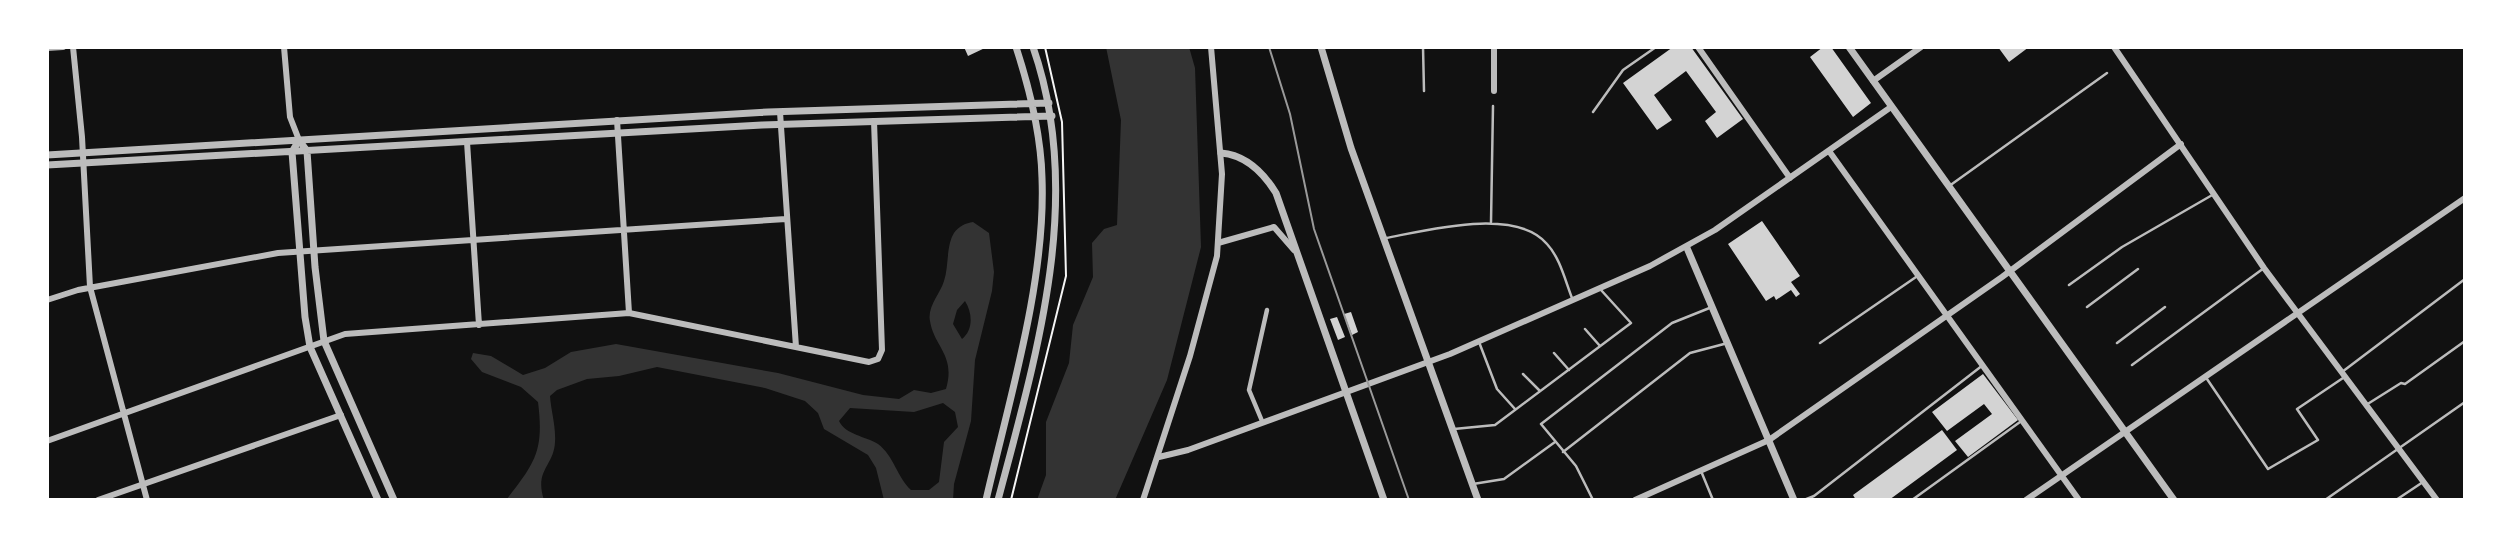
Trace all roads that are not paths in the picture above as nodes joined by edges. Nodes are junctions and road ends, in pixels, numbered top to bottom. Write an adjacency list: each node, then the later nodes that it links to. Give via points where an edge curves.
1 (62, 47): 15 (street)
2 (73, 47): 38 (street)
3 (285, 47): 32 (street, via 290,117)
4 (1017, 47): 21 (street)
5 (1033, 47): 20 (street)
6 (1210, 47): 39 (street)
7 (1321, 47): 51 (street, via 1351,148)
8 (1423, 47): 18 (lane)
9 (1494, 47): 19 (street)
10 (1656, 47): 25 (lane, via 1623,70)
11 (1698, 47): 43 (street)
12 (1849, 47): 17 (street)
13 (1921, 47): 17 (street)
14 (2114, 47): 34 (street)
15 (47, 48)
16 (2106, 73): 44 (lane)
17 (1873, 81): 23 (street)
18 (1424, 90)
19 (1494, 91)
20 (1049, 103): 21 (street); 27 (street)
21 (1033, 104): 24 (street); 26 (street)
22 (1493, 106): 48 (lane)
23 (1891, 107): 36 (street); 44 (street)
24 (780, 112): 28 (street); 30 (street)
25 (1593, 112)
26 (1035, 116): 27 (street); 29 (street); 120 (street, via 1042,179 1041,226 1033,287)
27 (1052, 116): 121 (street, via 1057,177 1048,286)
28 (617, 120): 31 (street); 32 (street)
29 (874, 121): 30 (street); 84 (street, via 882,350 878,359 869,362)
30 (781, 125): 31 (street); 47 (street)
31 (618, 134): 33 (street); 49 (street)
32 (299, 140): 35 (street); 37 (street); 38 (street)
33 (467, 142): 35 (street); 50 (street)
34 (2181, 144): 45 (street); 59 (street)
35 (307, 151): 37 (street); 54 (street)
36 (1829, 151): 43 (street); 60 (street)
37 (292, 152): 41 (street); 55 (street)
38 (83, 153): 40 (street); 41 (street)
39 (1221, 153): 52 (street); 56 (street, via 1240,157 1269,182)
40 (47, 155)
41 (84, 164): 42 (street); 63 (street)
42 (47, 166)
43 (1790, 178): 53 (street)
44 (1949, 186): 59 (street)
45 (2214, 194): 57 (street); 62 (lane, via 2122,247)
46 (2465, 198): 72 (street)
47 (786, 219): 49 (street); 84 (street)
48 (1491, 223): 51 (lane); 66 (lane, via 1534,231 1547,243)
49 (625, 229): 50 (street); 71 (street)
50 (473, 238): 54 (street); 74 (street)
51 (1385, 238): 86 (street)
52 (1218, 243): 56 (street, via 1274,227); 109 (street)
53 (1687, 248): 64 (street); 67 (street)
54 (314, 250): 55 (street); 76 (street)
55 (299, 251): 63 (street); 83 (street)
56 (1302, 264): 93 (street)
57 (2264, 268): 72 (street); 88 (lane)
58 (2138, 269): 68 (lane)
59 (2010, 271): 73 (street); 103 (street)
60 (1919, 275): 73 (street); 80 (lane)
61 (2465, 279): 91 (lane)
62 (2069, 285)
63 (90, 287): 65 (street); 98 (street)
64 (1600, 289): 66 (street); 82 (lane, via 1630,323)
65 (47, 300)
66 (1573, 301): 78 (street)
67 (1712, 307): 79 (street); 106 (lane, via 1672,323 1541,424)
68 (2087, 307)
69 (2165, 307): 81 (lane)
70 (1266, 310): 101 (street, via 1249,390)
71 (629, 313): 74 (street); 84 (street)
72 (2297, 314): 91 (street); 92 (street)
73 (1948, 315): 87 (street); 104 (street)
74 (479, 325): 76 (street, via 345,334)
75 (1586, 329): 82 (lane)
76 (324, 341): 83 (street); 119 (street)
77 (2465, 341): 96 (lane, via 2405,384)
78 (1479, 342): 86 (street); 97 (lane, via 1497,388)
79 (1728, 343): 104 (street); 108 (lane, via 1690,353)
80 (1820, 343)
81 (2117, 343)
82 (1600, 346): 89 (lane)
83 (310, 347): 98 (street); 99 (street)
84 (796, 347)
85 (1554, 353): 89 (lane)
86 (1429, 360): 93 (street); 102 (street)
87 (1983, 365): 100 (street); 130 (lane)
88 (2132, 366)
89 (1569, 370): 94 (lane)
90 (1523, 374): 94 (lane)
91 (2344, 374): 92 (lane, via 2297,409 2318,440 2268,469); 96 (street)
92 (2205, 376): 103 (street)
93 (1345, 390): 101 (street); 123 (street)
94 (1540, 391): 97 (lane)
95 (2465, 402): 107 (lane)
96 (2366, 405): 107 (street)
97 (1516, 410): 102 (lane, via 1495,425)
98 (123, 415): 105 (street); 113 (street)
99 (341, 415): 113 (street); 118 (street)
100 (2022, 420): 111 (street); 131 (lane)
101 (1262, 421): 109 (street)
102 (1454, 429): 114 (street)
103 (2125, 430): 111 (street); 134 (street)
104 (1769, 440): 110 (street); 129 (street)
105 (47, 441)
106 (1556, 442): 108 (lane); 114 (lane, via 1504,479)
107 (2399, 450): 112 (street); 135 (lane)
108 (1563, 452): 125 (lane, via 1583,476)
109 (1159, 457): 122 (street)
110 (1701, 471): 115 (street); 128 (lane)
111 (2062, 475): 132 (street); 133 (street)
112 (2424, 481): 136 (lane); 137 (street)
113 (142, 484): 116 (street); 117 (street)
114 (1473, 484): 124 (street)
115 (1656, 491): 126 (street); 127 (lane)
116 (98, 500)
117 (147, 500)
118 (378, 500)
119 (394, 500)
120 (986, 500)
121 (998, 500)
122 (1143, 500)
123 (1384, 500)
124 (1478, 500)
125 (1593, 500)
126 (1635, 500)
127 (1660, 500)
128 (1713, 500)
129 (1794, 500)
130 (1804, 500)
131 (1912, 500)
132 (2025, 500)
133 (2079, 500)
134 (2174, 500)
135 (2325, 500)
136 (2396, 500)
137 (2437, 500)

